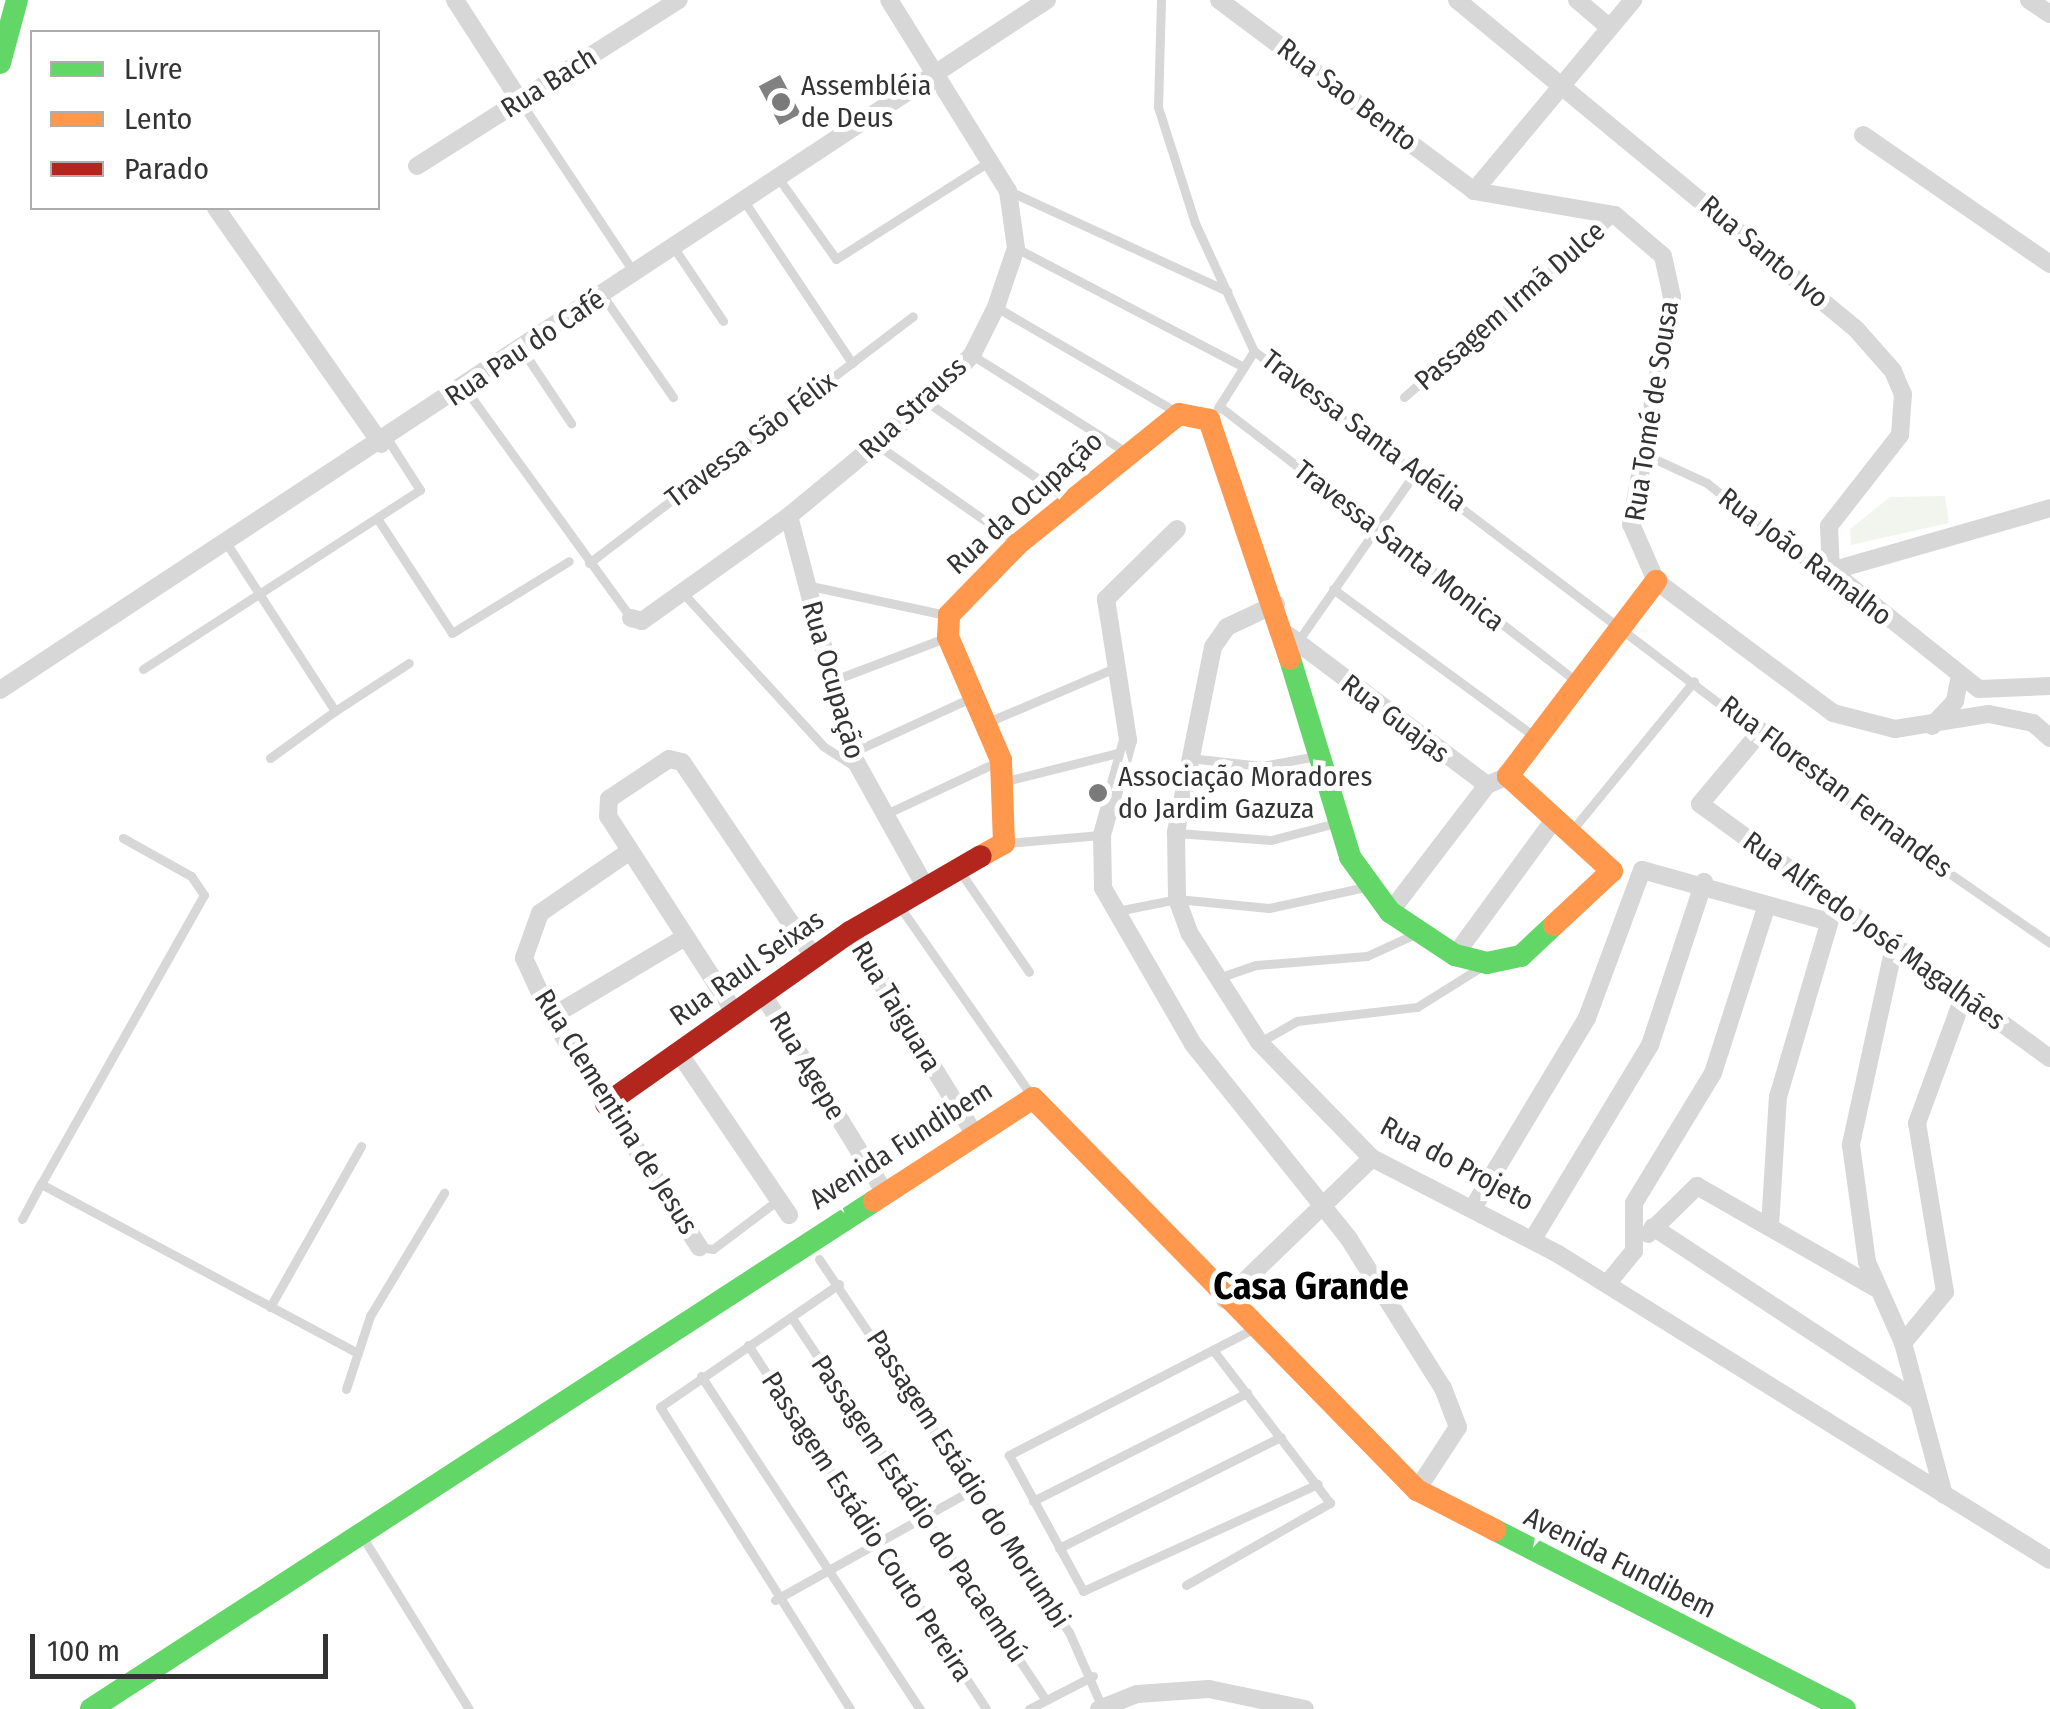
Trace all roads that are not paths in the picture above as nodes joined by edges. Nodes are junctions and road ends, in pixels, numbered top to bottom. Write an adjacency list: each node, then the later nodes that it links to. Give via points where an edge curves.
1 (17, 0): 14 (main road)
2 (455, 0): 17 (street)
3 (679, 0): 17 (street, Rua Bach)
4 (890, 0): 15 (street, Rua Strauss)
5 (1046, 0): 15 (street, Rua Pau do Café)
6 (1161, 0): 31 (lane, Travessa Santa Adélia, via 1158,107)
7 (1219, 0): 23 (street, Rua Sao Bento)
8 (1456, 0): 16 (street, Rua Santo Ivo)
9 (1577, 0): 13 (street)
10 (1632, 0): 13 (street)
11 (2029, 0): 12 (street)
12 (2050, 14)
13 (1610, 28): 16 (street)
14 (0, 63)
15 (938, 75): 19 (street, Rua Strauss); 21 (street, Rua Pau do Café)
16 (1563, 86): 23 (street); 63 (street, Rua Santo Ivo, via 1856,329 1892,371 1903,394 1900,435 1828,526)
17 (520, 101): 20 (street, Rua Bach); 30 (lane)
18 (1863, 136): 29 (street)
19 (993, 159): 21 (lane, via 836,259); 22 (street, Rua Strauss)
20 (418, 166)
21 (779, 179): 24 (street, Rua Pau do Café)
22 (1008, 191): 28 (street, Rua Strauss); 31 (lane)
23 (1474, 191): 26 (street, Rua Tomé de Sousa)
24 (744, 201): 27 (street, Rua Pau do Café); 39 (lane)
25 (217, 210): 48 (street)
26 (1615, 216): 43 (lane, Passagem Irmã Dulce); 51 (street, Rua Tomé de Sousa, via 1663,256 1672,278)
27 (674, 248): 30 (street, Rua Pau do Café); 35 (lane)
28 (1016, 248): 33 (street, Rua Strauss); 40 (lane)
29 (2050, 264)
30 (635, 274): 32 (street, Rua Pau do Café)
31 (1227, 291): 37 (lane, Travessa Santa Adélia)
32 (603, 296): 36 (street, Rua Pau do Café); 42 (lane)
33 (996, 307): 38 (street, Rua Strauss); 46 (lane)
34 (914, 316): 39 (lane, Travessa São Félix)
35 (723, 320)
36 (523, 351): 41 (street, Rua Pau do Café); 47 (lane)
37 (1254, 351): 40 (lane); 52 (lane, Travessa Santa Adélia)
38 (972, 355): 44 (street, Rua Strauss); 50 (lane)
39 (852, 363): 62 (lane, Travessa São Félix)
40 (1244, 368): 45 (lane)
41 (466, 390): 48 (street, Rua Pau do Café); 62 (lane)
42 (674, 396)
43 (1404, 397)
44 (927, 402): 49 (street, Rua Strauss); 53 (lane)
45 (1214, 413): 46 (main road); 58 (lane, Travessa Santa Monica); 69 (main road)
46 (1180, 414): 50 (main road, Rua da Ocupação)
47 (571, 423)
48 (385, 442): 56 (lane, via 420,490); 59 (street, Rua Pau do Café)
49 (876, 444): 55 (street, Rua Strauss); 60 (lane)
50 (1127, 452): 53 (main road, Rua da Ocupação)
51 (1641, 453): 63 (lane, Rua João Ramalho, via 1707,483 1809,564); 64 (street, Rua Tomé de Sousa, via 1632,524)
52 (1417, 470): 58 (lane); 72 (lane, Travessa Santa Adélia)
53 (1069, 501): 60 (main road, Rua da Ocupação)
54 (2050, 508): 63 (street)
55 (789, 516): 65 (street, Rua Ocupação); 67 (street, Rua Strauss)
56 (377, 518): 61 (lane, via 452,634); 68 (lane)
57 (1176, 529): 76 (street, via 1106,599)
58 (1375, 530): 66 (lane); 80 (lane, Travessa Santa Monica)
59 (227, 544): 68 (lane); 82 (street, Rua Pau do Café)
60 (1018, 544): 71 (main road, Rua da Ocupação)
61 (569, 561)
62 (589, 564): 70 (lane)
63 (1828, 567): 77 (street, Rua João Ramalho)
64 (1656, 582): 72 (main road); 87 (street, via 1834,713 1870,726)
65 (806, 585): 71 (lane); 79 (street, Rua Ocupação)
66 (1333, 588): 73 (lane); 89 (lane)
67 (683, 592): 70 (street, Rua Strauss, via 642,621); 95 (lane, via 823,746)
68 (259, 593): 75 (lane); 84 (lane)
69 (1276, 604): 73 (main road); 94 (street, Rua do Projeto, via 1219,635)
70 (631, 618)
71 (948, 626): 79 (lane); 83 (main road)
72 (1625, 626): 78 (lane, Rua Florestan Fernandes); 80 (main road)
73 (1292, 640): 92 (main road); 97 (street, Rua Guajas)
74 (409, 662): 84 (lane)
75 (143, 669)
76 (1110, 670): 85 (lane); 91 (street)
77 (1960, 676): 81 (street, via 1995,694); 87 (street, via 1955,701)
78 (1694, 681): 88 (lane, Rua Florestan Fernandes); 100 (lane)
79 (830, 682): 95 (street, Rua Ocupação)
80 (1581, 685): 89 (main road)
81 (2045, 687): 86 (street)
82 (0, 690)
83 (975, 696): 85 (main road); 95 (lane)
84 (335, 712): 93 (lane)
85 (988, 722): 96 (main road)
86 (2032, 724): 87 (street, via 1979,714); 90 (street)
87 (1932, 726)
88 (1761, 731): 111 (street, Rua Alfredo José Magalhães, via 1700,804); 120 (lane, Rua Florestan Fernandes)
89 (1536, 738): 97 (main road)
90 (2050, 738)
91 (1127, 750): 96 (lane); 102 (street)
92 (1320, 756): 94 (lane, via 1262,766); 99 (main road)
93 (270, 758)
94 (1186, 758): 101 (street, Rua do Projeto)
95 (856, 762): 98 (street, Rua Ocupação)
96 (1004, 770): 98 (lane); 104 (main road)
97 (1498, 781): 100 (main road); 115 (street)
98 (883, 815): 109 (street, Rua Ocupação)
99 (1336, 823): 101 (lane, via 1270,840); 108 (main road)
100 (1560, 828): 122 (street); 124 (main road, via 1612,871 1541,942)
101 (1176, 833): 110 (street, Rua do Projeto)
102 (1102, 835): 104 (lane); 114 (street, via 1103,888)
103 (124, 838): 139 (lane, via 191,876 204,896)
104 (1004, 843): 106 (main road)
105 (630, 850): 119 (street); 123 (street, via 606,804 678,758); 130 (street, Rua Clementina de Jesus, via 528,926 524,958)
106 (961, 873): 109 (main road); 125 (lane)
107 (1704, 882): 113 (street); 142 (street, via 1642,870 1587,1018); 148 (street, via 1650,1045)
108 (1366, 887): 110 (lane, via 1269,908); 115 (main road)
109 (926, 888): 112 (main road, Rua Raul Seixas)
110 (1177, 899): 114 (lane); 126 (street, Rua do Projeto)
111 (1834, 902): 116 (street); 121 (street, Rua Alfredo José Magalhães)
112 (898, 904): 117 (main road, Rua Raul Seixas); 134 (lane)
113 (1767, 905): 116 (street); 150 (street, via 1713,1073 1634,1203)
114 (1117, 911): 144 (street, via 1193,1044)
115 (1390, 912): 118 (main road)
116 (1829, 922): 146 (street, via 1778,1096)
117 (850, 932): 123 (main road, Rua Raul Seixas); 136 (street, Rua Taiguara)
118 (1415, 934): 122 (main road); 126 (lane, via 1367,956 1256,965)
119 (685, 937): 129 (street); 130 (street)
120 (2050, 943)
121 (1894, 947): 128 (street, Rua Alfredo José Magalhães); 154 (street, via 1852,1113)
122 (1456, 955): 124 (main road)
123 (814, 958): 127 (main road, Rua Raul Seixas)
124 (1488, 963): 131 (lane, via 1417,1007 1297,1021)
125 (1029, 972)
126 (1215, 978): 131 (street, Rua do Projeto)
127 (762, 994): 129 (main road, Rua Raul Seixas); 140 (street, Rua Agepe)
128 (1963, 998): 133 (street, Rua Alfredo José Magalhães); 159 (street, via 1917,1123 1945,1292)
129 (735, 1013): 132 (main road, Rua Raul Seixas)
130 (551, 1016): 135 (street, Rua Clementina de Jesus)
131 (1259, 1042): 138 (street, Rua do Projeto)
132 (678, 1053): 135 (main road, Rua Raul Seixas); 143 (street)
133 (2050, 1058)
134 (1032, 1098): 136 (main road, Avenida Fundibem); 155 (main road, Avenida Fundibem)
135 (606, 1104): 149 (street, Rua Clementina de Jesus)
136 (973, 1132): 140 (main road, Avenida Fundibem)
137 (362, 1146): 156 (lane)
138 (1372, 1158): 142 (street, Rua do Projeto); 144 (street)
139 (41, 1184): 145 (lane); 156 (lane)
140 (882, 1190): 174 (main road, Avenida Fundibem)
141 (444, 1193): 162 (lane)
142 (1474, 1206): 148 (street, Rua do Projeto)
143 (783, 1208): 149 (lane, via 713,1248)
144 (1324, 1208): 155 (street); 170 (street, via 1452,1406 1458,1426)
145 (22, 1219)
146 (1770, 1226): 147 (street, via 1692,1186); 154 (street)
147 (1653, 1227): 150 (street); 166 (street)
148 (1533, 1238): 153 (street, Rua do Projeto)
149 (700, 1246)
150 (1634, 1251): 153 (street)
151 (819, 1260): 152 (lane, Passagem Estádio do Morumbi)
152 (840, 1284): 157 (lane); 169 (lane, Passagem Estádio do Morumbi)
153 (1607, 1284): 171 (street, Rua do Projeto)
154 (1874, 1286): 159 (street)
155 (1225, 1300): 158 (main road, Avenida Fundibem)
156 (270, 1307): 162 (lane)
157 (792, 1318): 160 (lane); 173 (lane, Passagem Estádio do Pacaembú)
158 (1253, 1330): 161 (lane); 170 (main road, Avenida Fundibem)
159 (1904, 1344): 166 (street)
160 (748, 1346): 163 (lane); 175 (lane, Passagem Estádio Couto Pereira)
161 (1213, 1350): 165 (lane); 172 (lane, via 1012,1449)
162 (358, 1354): 164 (lane)
163 (701, 1376): 178 (lane); 180 (lane, via 660,1407)
164 (346, 1389)
165 (1247, 1393): 167 (lane); 172 (lane)
166 (1918, 1401): 171 (street)
167 (1282, 1438): 168 (lane); 176 (lane)
168 (1318, 1484): 176 (lane, via 1088,1592); 179 (lane, via 1329,1504)
169 (972, 1490): 173 (lane); 181 (lane, Passagem Estádio do Morumbi)
170 (1417, 1490): 191 (main road, Avenida Fundibem)
171 (1944, 1494): 177 (street, Rua do Projeto)
172 (1033, 1502): 176 (lane)
173 (926, 1517): 175 (lane); 182 (lane, Passagem Estádio do Pacaembú)
174 (361, 1534): 184 (main road, Avenida Fundibem); 185 (lane)
175 (879, 1544): 178 (lane); 188 (lane, Passagem Estádio Couto Pereira)
176 (1059, 1548)
177 (2050, 1560)
178 (829, 1571): 180 (lane); 187 (lane)
179 (1186, 1585)
180 (775, 1600): 186 (lane)
181 (1093, 1676): 182 (lane); 183 (lane, Passagem Estádio do Morumbi)
182 (1046, 1700): 189 (lane)
183 (1100, 1708): 190 (street, via 1136,1694 1209,1689)
184 (91, 1709)
185 (470, 1709)
186 (850, 1709)
187 (920, 1709)
188 (986, 1709)
189 (1029, 1709)
190 (1306, 1709)
191 (1844, 1709)

